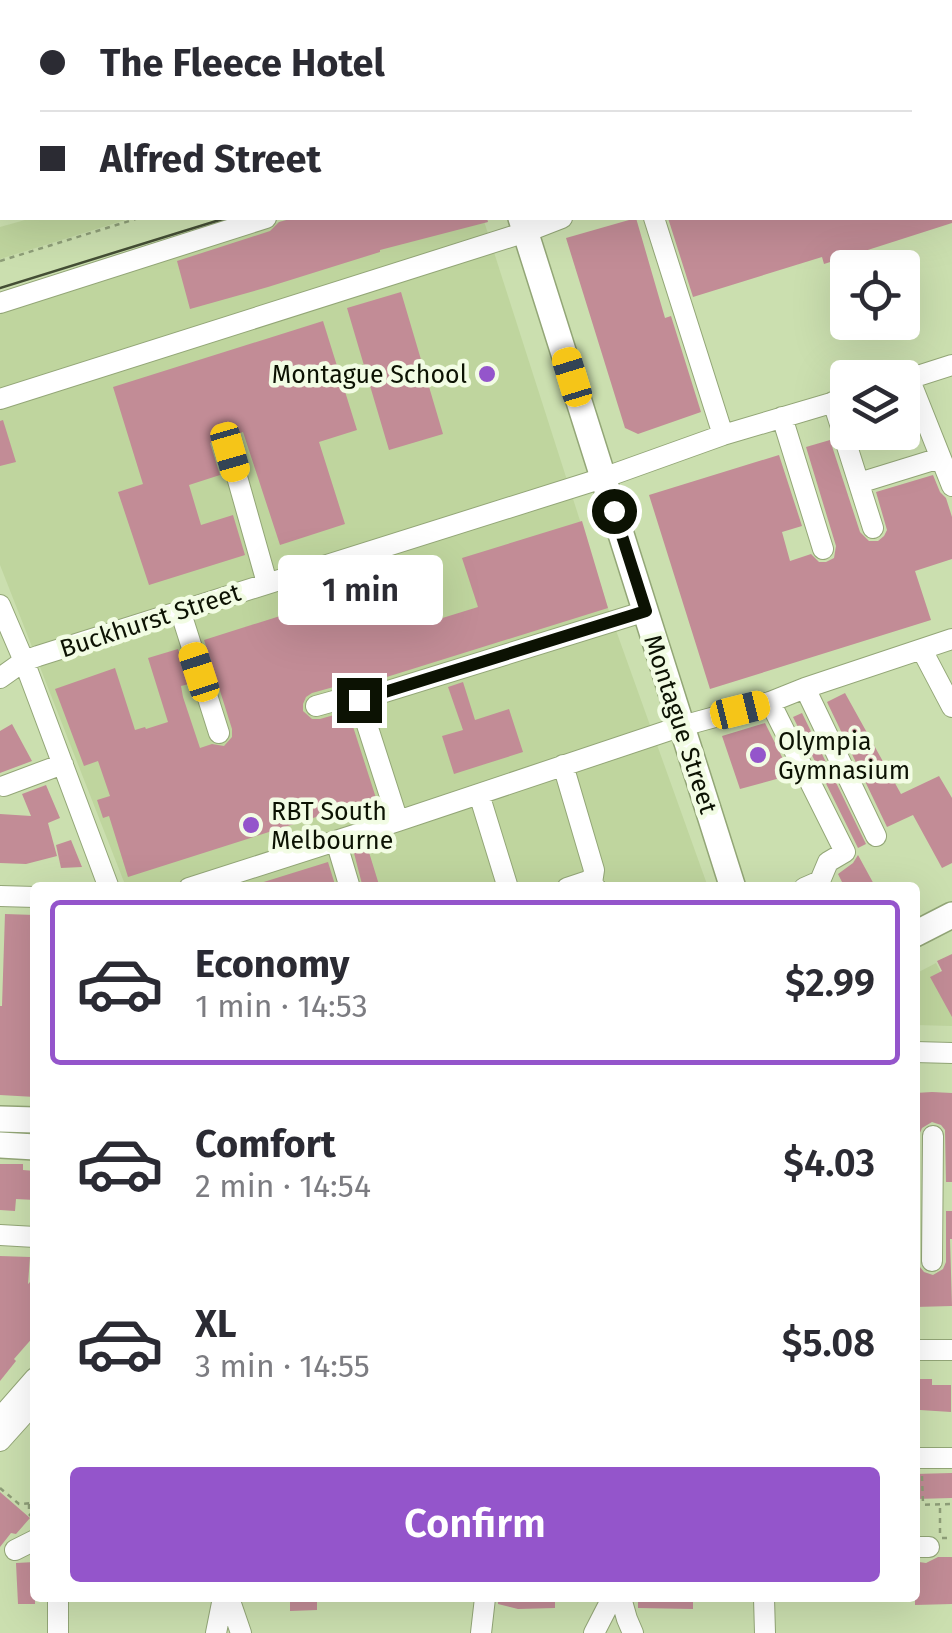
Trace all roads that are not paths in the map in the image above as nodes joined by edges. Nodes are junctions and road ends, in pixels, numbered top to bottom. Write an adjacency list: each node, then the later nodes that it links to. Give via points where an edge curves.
1 (260, 220): 5 (street)
2 (551, 220): 4 (street)
3 (655, 220): 12 (street)
4 (524, 225): 8 (street); 16 (main road, Montague Street)
5 (0, 303)
6 (952, 365): 7 (street)
7 (920, 375)
8 (0, 399)
9 (830, 403): 11 (street, Buckhurst Street)
10 (920, 412): 15 (street)
11 (782, 417): 12 (street, Buckhurst Street); 20 (street)
12 (723, 435): 16 (street, Buckhurst Street)
13 (851, 450): 17 (street)
14 (230, 452): 21 (street)
15 (940, 458): 17 (street); 18 (street)
16 (604, 478): 21 (street, Buckhurst Street); 24 (main road, Montague Street)
17 (859, 484): 19 (street)
18 (952, 486)
19 (873, 528)
20 (823, 549)
21 (268, 583): 23 (street, Buckhurst Street)
22 (0, 605): 27 (street)
23 (180, 610): 27 (street, Buckhurst Street); 35 (street)
24 (646, 611): 30 (street); 34 (main road, Montague Street)
25 (952, 639): 26 (street)
26 (922, 650): 29 (street); 33 (street)
27 (24, 661): 28 (street, Buckhurst Street); 36 (street)
28 (0, 678)
29 (804, 688): 31 (street); 41 (street)
30 (359, 700): 32 (street); 40 (street)
31 (770, 702): 34 (street); 49 (street, via 845,852 828,862)
32 (316, 706)
33 (952, 707)
34 (682, 726): 37 (street); 48 (main road, Montague Street)
35 (218, 733)
36 (62, 764): 38 (street); 43 (street)
37 (564, 766): 39 (street); 47 (street)
38 (4, 786)
39 (479, 794): 40 (street); 46 (street)
40 (398, 821): 42 (street)
41 (876, 836)
42 (336, 841): 44 (street); 45 (street)
43 (107, 882)
44 (208, 882)
45 (348, 882)
46 (506, 882)
47 (594, 882)
48 (731, 882)
49 (820, 882)
50 (0, 896): 51 (street)
51 (30, 897)
52 (952, 915): 53 (main road)
53 (920, 931)
54 (920, 1052): 55 (street)
55 (952, 1053)
56 (0, 1118): 57 (main road)
57 (30, 1120)
58 (933, 1136): 61 (street)
59 (0, 1145): 60 (main road)
60 (30, 1147)
61 (932, 1201): 64 (street)
62 (0, 1235): 63 (street)
63 (30, 1237)
64 (932, 1260)
65 (920, 1350): 66 (street)
66 (952, 1350)
67 (30, 1384): 69 (street)
68 (30, 1408): 70 (street)
69 (0, 1418)
70 (0, 1441)
71 (920, 1458): 72 (street)
72 (952, 1458)
73 (30, 1542): 74 (street)
74 (15, 1550)
75 (58, 1602): 82 (street)
76 (225, 1602): 83 (street)
77 (228, 1602): 84 (street)
78 (485, 1602): 85 (street)
79 (610, 1602): 86 (street)
80 (622, 1602): 87 (street)
81 (764, 1602): 88 (street)
82 (58, 1633)
83 (216, 1633)
84 (241, 1633)
85 (481, 1633)
86 (594, 1633)
87 (634, 1633)
88 (765, 1633)

